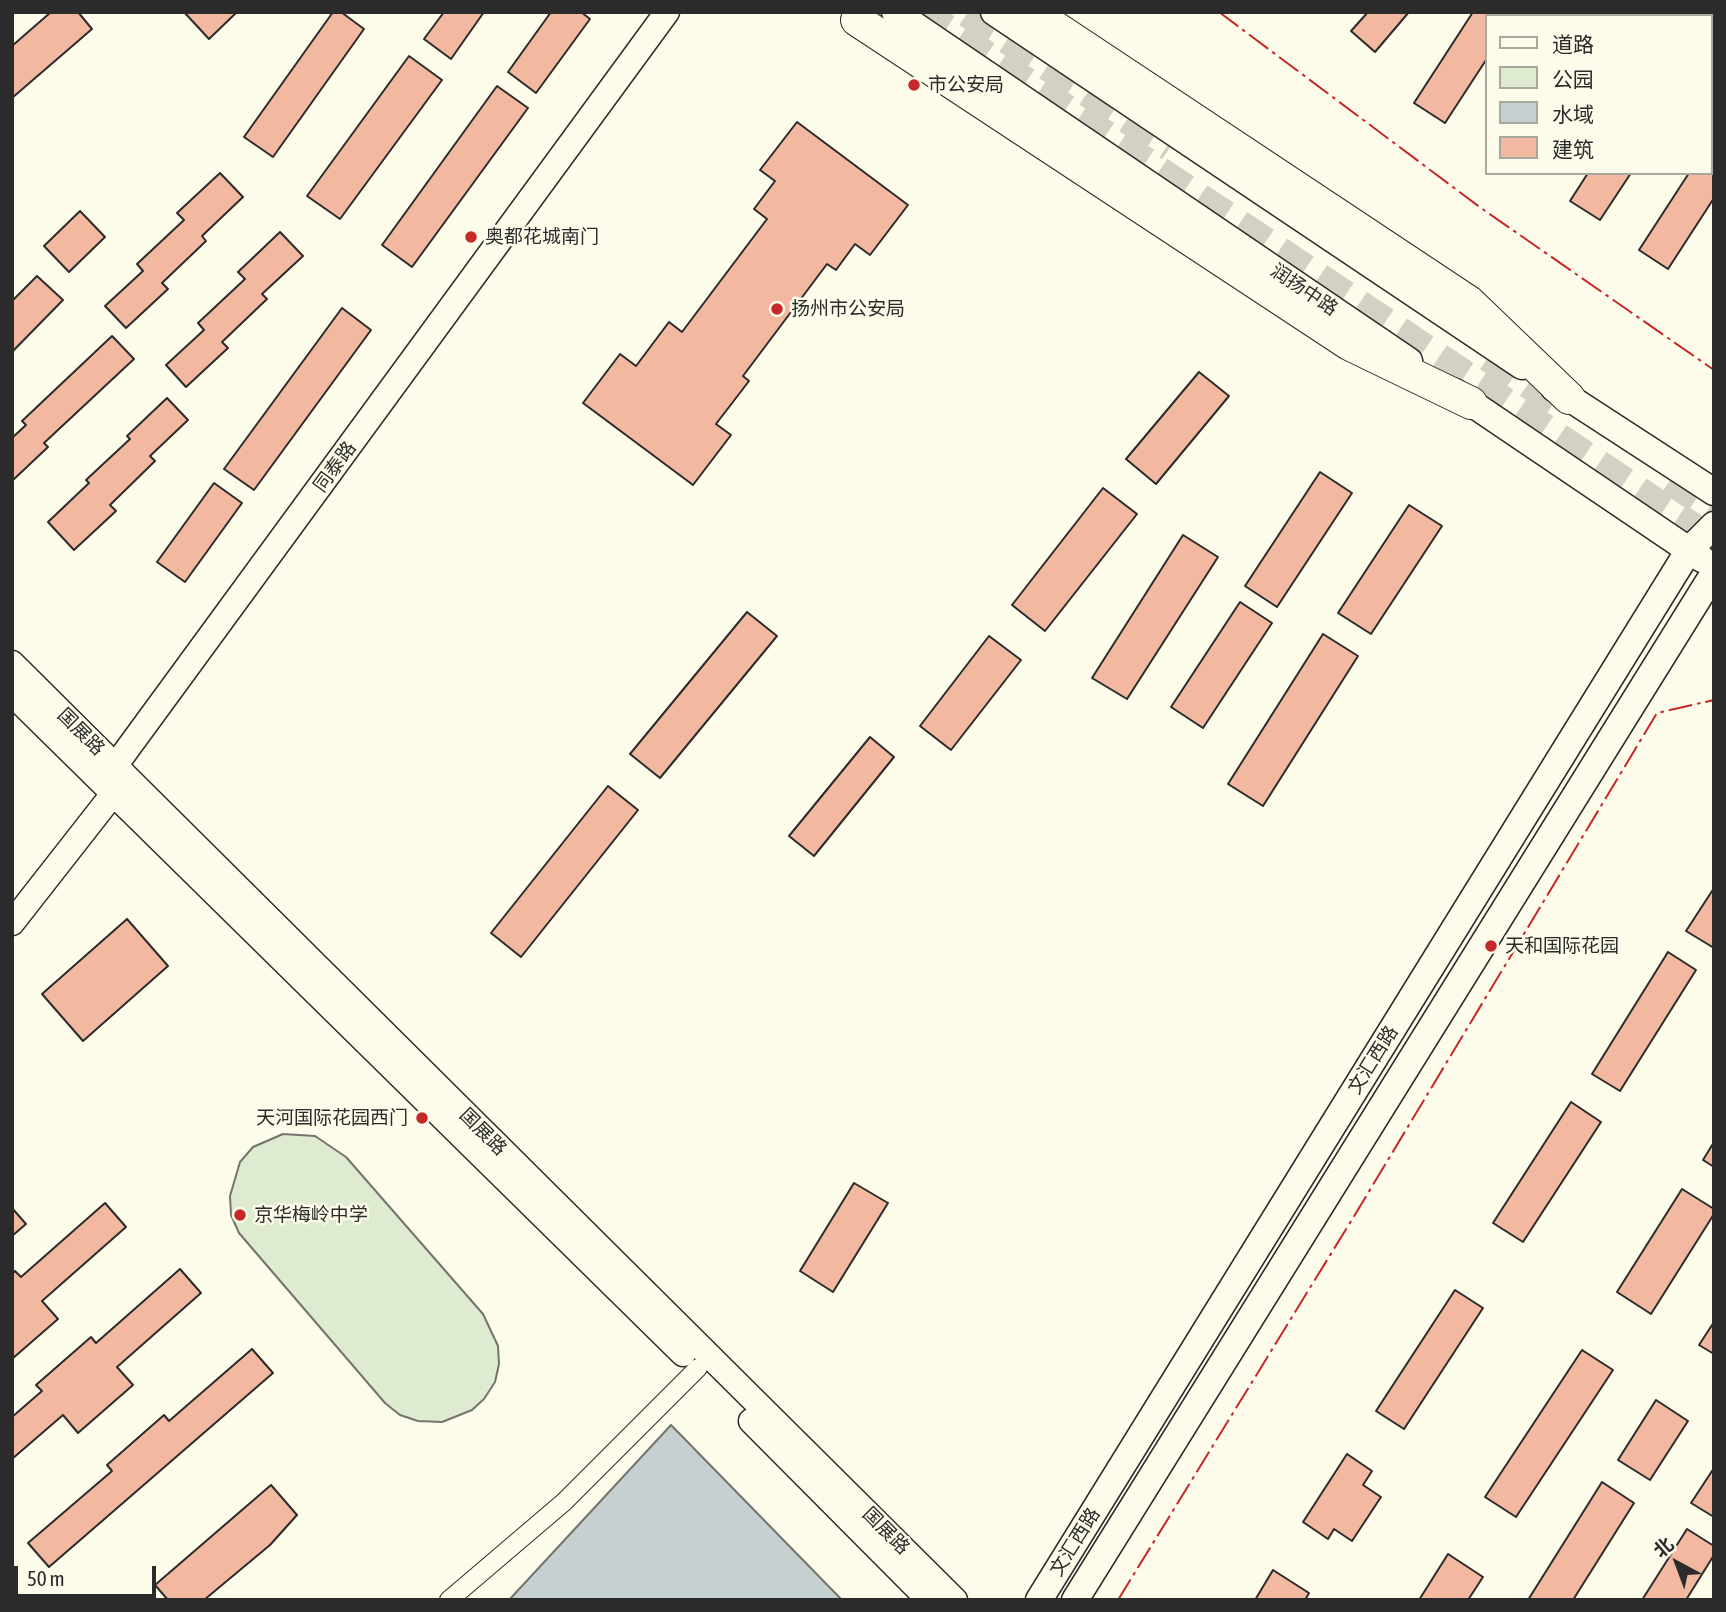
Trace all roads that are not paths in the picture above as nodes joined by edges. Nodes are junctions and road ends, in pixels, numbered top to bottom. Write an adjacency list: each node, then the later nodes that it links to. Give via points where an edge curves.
1 (667, 12): 15 (street, 同泰路)
2 (895, 12): 7 (main road, 润扬中路)
3 (994, 12): 6 (main road)
4 (1032, 12): 6 (highway, via 1469,302)
5 (857, 20): 7 (highway, via 1349,344)
6 (1569, 398): 8 (main road)
7 (1471, 403): 10 (main road, 润扬中路)
8 (1714, 492)
9 (1714, 525): 10 (main road, 文汇西路)
10 (1689, 550): 11 (main road, 润扬中路); 22 (main road, 文汇西路)
11 (1714, 567)
12 (1714, 573): 23 (main road, 文汇西路)
13 (12, 663): 15 (street, 国展路)
14 (12, 694): 16 (street, 国展路)
15 (115, 766): 16 (street); 21 (street, 国展路)
16 (113, 794): 17 (street); 18 (street, 国展路)
17 (12, 923)
18 (698, 1368): 19 (street, via 564,1502); 20 (street, 国展路)
19 (449, 1600)
20 (929, 1600)
21 (954, 1600)
22 (1039, 1600)
23 (1074, 1600)

